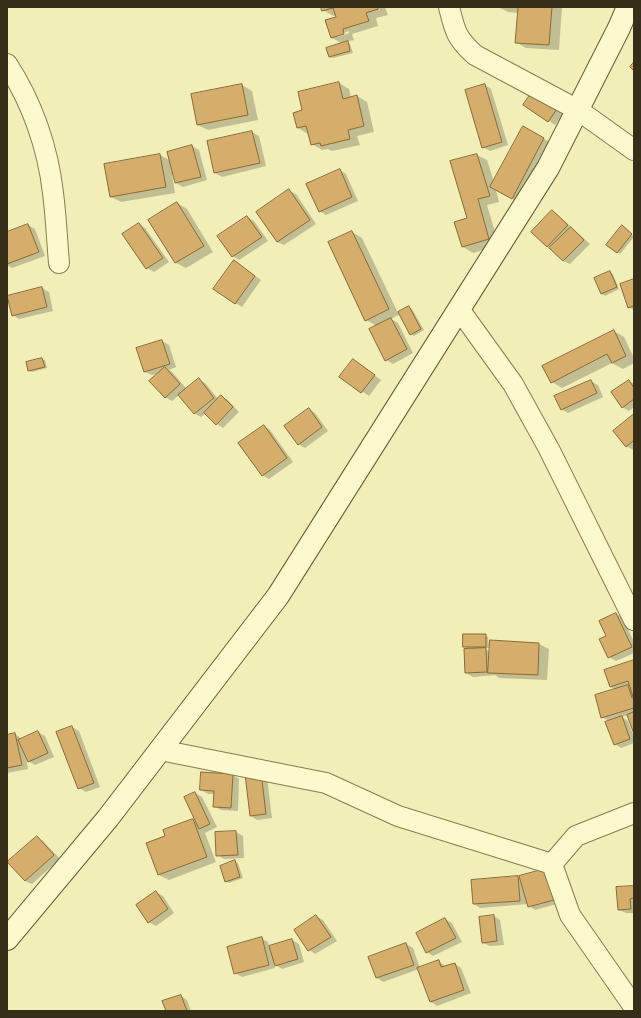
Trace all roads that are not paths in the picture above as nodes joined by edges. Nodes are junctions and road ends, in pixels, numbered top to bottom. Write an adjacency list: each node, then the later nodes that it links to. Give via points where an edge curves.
1 (449, 7): 4 (street, via 456,32 463,44 475,55)
2 (628, 7): 4 (street)
3 (7, 64): 6 (street, via 31,108 48,163)
4 (578, 110): 5 (street); 7 (street, via 548,168)
5 (634, 150)
6 (59, 263)
7 (459, 309): 8 (street, via 517,390); 9 (street, via 278,596)
8 (634, 620)
9 (160, 750): 11 (street, via 326,783 398,816); 12 (street, via 108,818)
10 (634, 813): 11 (street, via 576,836)
11 (552, 864): 13 (street, via 570,915)
12 (7, 939)
13 (634, 1007)

